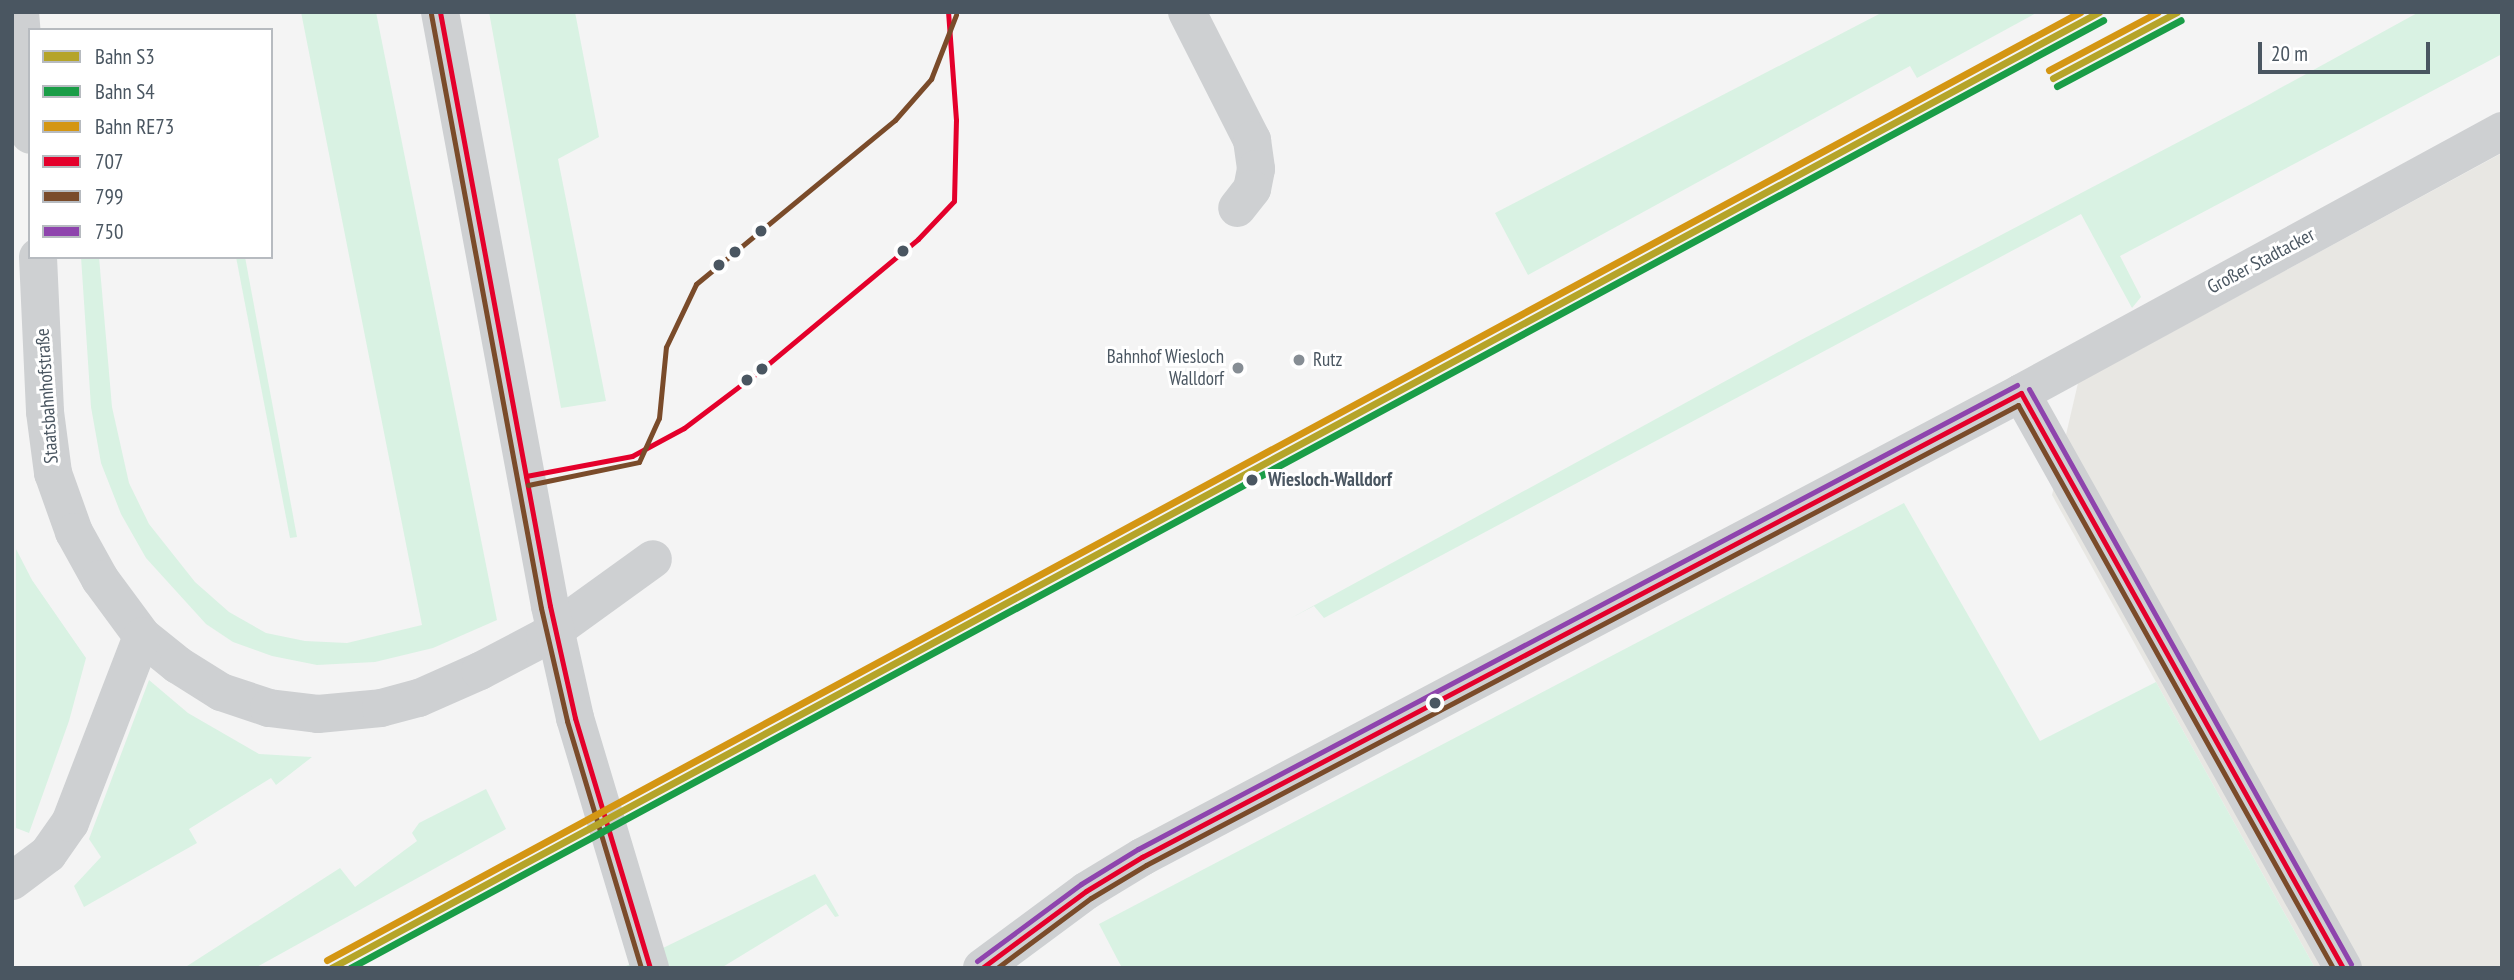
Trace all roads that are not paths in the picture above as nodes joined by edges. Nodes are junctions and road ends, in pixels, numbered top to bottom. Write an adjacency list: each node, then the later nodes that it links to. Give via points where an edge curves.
1 (20, 12): 4 (street)
2 (440, 12): 12 (street, via 542,566 575,718)
3 (1187, 12): 6 (street, via 1252,140 1254,179)
4 (28, 110)
5 (2502, 131): 8 (street, Großer Stadtacker)
6 (1237, 208)
7 (38, 259): 10 (street, Staatsbahnhofstraße, via 45,412 53,473 75,532 100,579)
8 (2021, 393): 13 (street, Großer Stadtacker, via 1142,857 1086,891); 14 (street)
9 (653, 559): 10 (street, Staatsbahnhofstraße, via 545,637 480,670 419,698 347,713 318,715 269,708 221,692)
10 (142, 636): 11 (street, via 70,823 48,854)
11 (12, 881)
12 (650, 968)
13 (982, 968)
14 (2343, 968)

